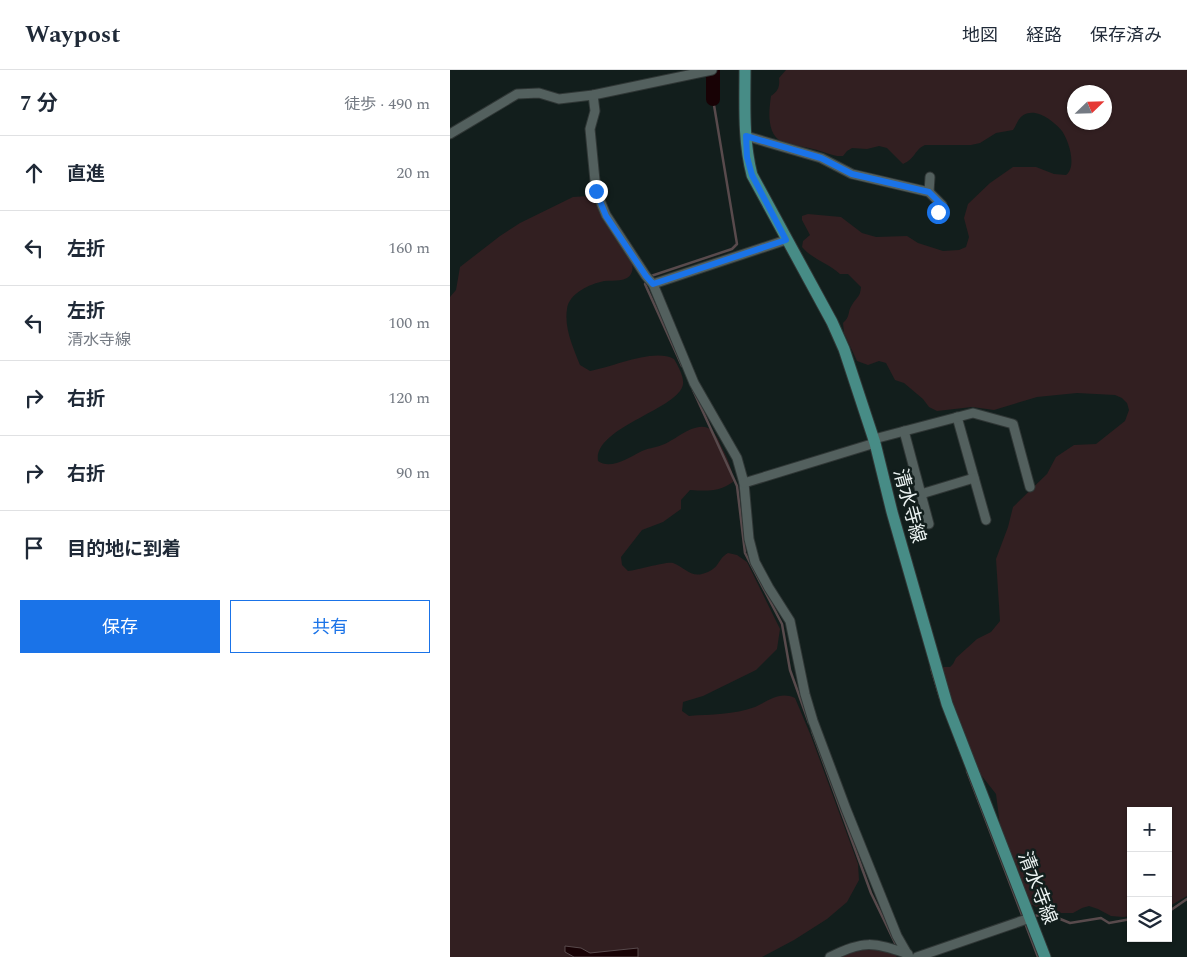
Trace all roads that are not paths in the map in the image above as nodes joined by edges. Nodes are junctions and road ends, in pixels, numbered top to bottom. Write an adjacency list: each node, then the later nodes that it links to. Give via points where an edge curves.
1 (712, 70): 3 (street)
2 (745, 70): 5 (main road, 清水寺線)
3 (593, 95): 4 (street, via 559,99 539,93 517,94); 10 (street, via 595,111 590,129 596,191 606,216)
4 (450, 134)
5 (746, 136): 7 (street, via 821,158 852,174); 9 (main road, 清水寺線, via 752,175)
6 (930, 177): 7 (street)
7 (929, 192): 8 (street)
8 (943, 206)
9 (786, 240): 10 (street); 13 (main road, 清水寺線, via 844,349)
10 (653, 284): 15 (street, via 694,383 737,458)
11 (957, 417): 12 (street); 14 (street); 16 (street, via 973,413 1013,424)
12 (904, 431): 13 (street); 17 (street)
13 (874, 441): 15 (street); 20 (main road, 清水寺線, via 947,704)
14 (974, 478): 17 (street); 18 (street)
15 (744, 483): 21 (street, via 749,539 755,562 790,621 814,721 897,936)
16 (1030, 486)
17 (921, 494): 19 (street)
18 (986, 520)
19 (929, 524)
20 (1030, 918): 21 (street); 23 (main road, 清水寺線)
21 (912, 956): 22 (street, via 870,944 849,948)
22 (830, 957)
23 (1045, 957)

